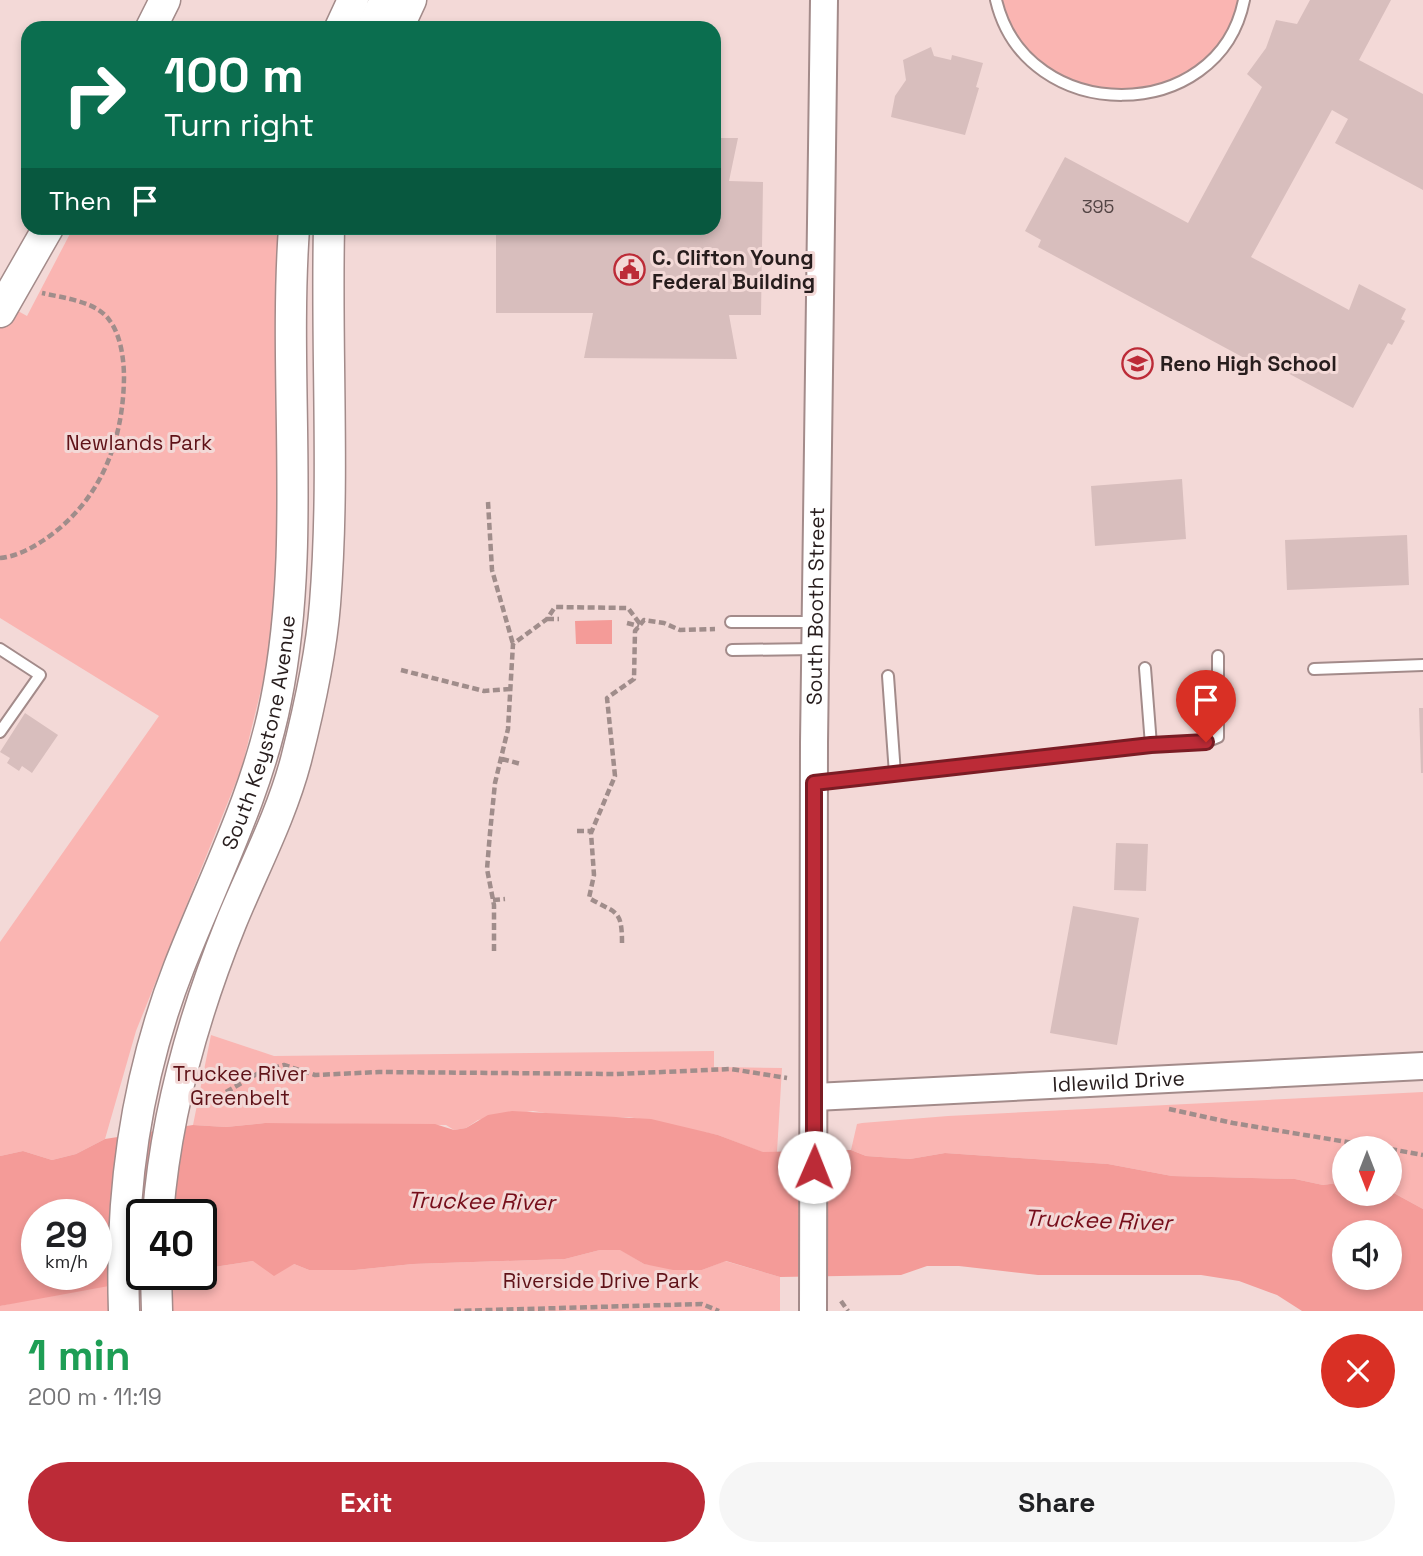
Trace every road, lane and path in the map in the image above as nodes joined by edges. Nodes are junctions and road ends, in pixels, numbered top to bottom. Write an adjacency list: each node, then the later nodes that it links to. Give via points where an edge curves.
1 (165, 0): 8 (main road)
2 (353, 0): 9 (main road)
3 (385, 0): 10 (main road)
4 (411, 0): 11 (main road)
5 (824, 0): 22 (street, South Booth Street)
6 (996, 0): 7 (lane, via 1009,33 1045,72 1094,94 1121,96 1173,85 1196,71 1232,31)
7 (1244, 0)
8 (154, 21)
9 (344, 21)
10 (375, 21)
11 (401, 21)
12 (45, 235): 15 (main road)
13 (294, 235): 60 (main road, South Keystone Avenue, via 290,565 276,702 243,807 178,968 149,1063 133,1135 124,1219)
14 (329, 235): 57 (main road, South Keystone Avenue, via 325,605 309,705 284,800 231,924 181,1070)
15 (19, 287): 16 (main road); 18 (path, via 92,307 110,320 124,366 124,404 111,459 96,489 59,530 35,546)
16 (0, 312)
17 (488, 502): 26 (path, via 492,570)
18 (0, 558)
19 (547, 619): 20 (path); 24 (path, via 555,607 628,608); 26 (path)
20 (559, 619)
21 (731, 622): 22 (lane)
22 (816, 622): 28 (street, South Booth Street)
23 (627, 623): 24 (path)
24 (640, 625): 25 (path, via 644,620 680,630); 44 (path, via 633,646 635,679 607,698 615,776)
25 (718, 629)
26 (513, 644): 36 (path)
27 (0, 649): 37 (lane, via 40,675)
28 (816, 649): 29 (lane); 42 (street, South Booth Street)
29 (732, 650)
30 (1217, 656): 38 (lane, via 1218,737 1206,742)
31 (1423, 666): 33 (lane)
32 (1145, 668): 38 (lane)
33 (1314, 669)
34 (401, 670): 36 (path, via 484,691)
35 (888, 676): 41 (lane)
36 (511, 689): 39 (path)
37 (0, 732)
38 (1151, 745): 41 (lane)
39 (502, 759): 40 (path); 46 (path, via 489,833)
40 (522, 764)
41 (895, 774): 42 (lane)
42 (814, 783): 52 (street, South Booth Street)
43 (577, 831): 44 (path)
44 (592, 831): 47 (path, via 594,875 589,898 613,909 622,922)
45 (505, 899): 46 (path)
46 (493, 900): 48 (path)
47 (622, 943)
48 (494, 951)
49 (1423, 1066): 52 (street, Idlewild Drive)
50 (788, 1078): 51 (path, via 731,1069 315,1075 284,1065 262,1070)
51 (226, 1092)
52 (815, 1109): 64 (street, South Booth Street)
53 (1169, 1109): 54 (path)
54 (1332, 1140)
55 (1402, 1151): 56 (path)
56 (1423, 1155)
57 (160, 1199)
58 (156, 1290): 61 (main road)
59 (841, 1295): 65 (path)
60 (124, 1311)
61 (157, 1311)
62 (454, 1311): 63 (path, via 702,1304)
63 (719, 1311)
64 (813, 1311)
65 (848, 1311)

